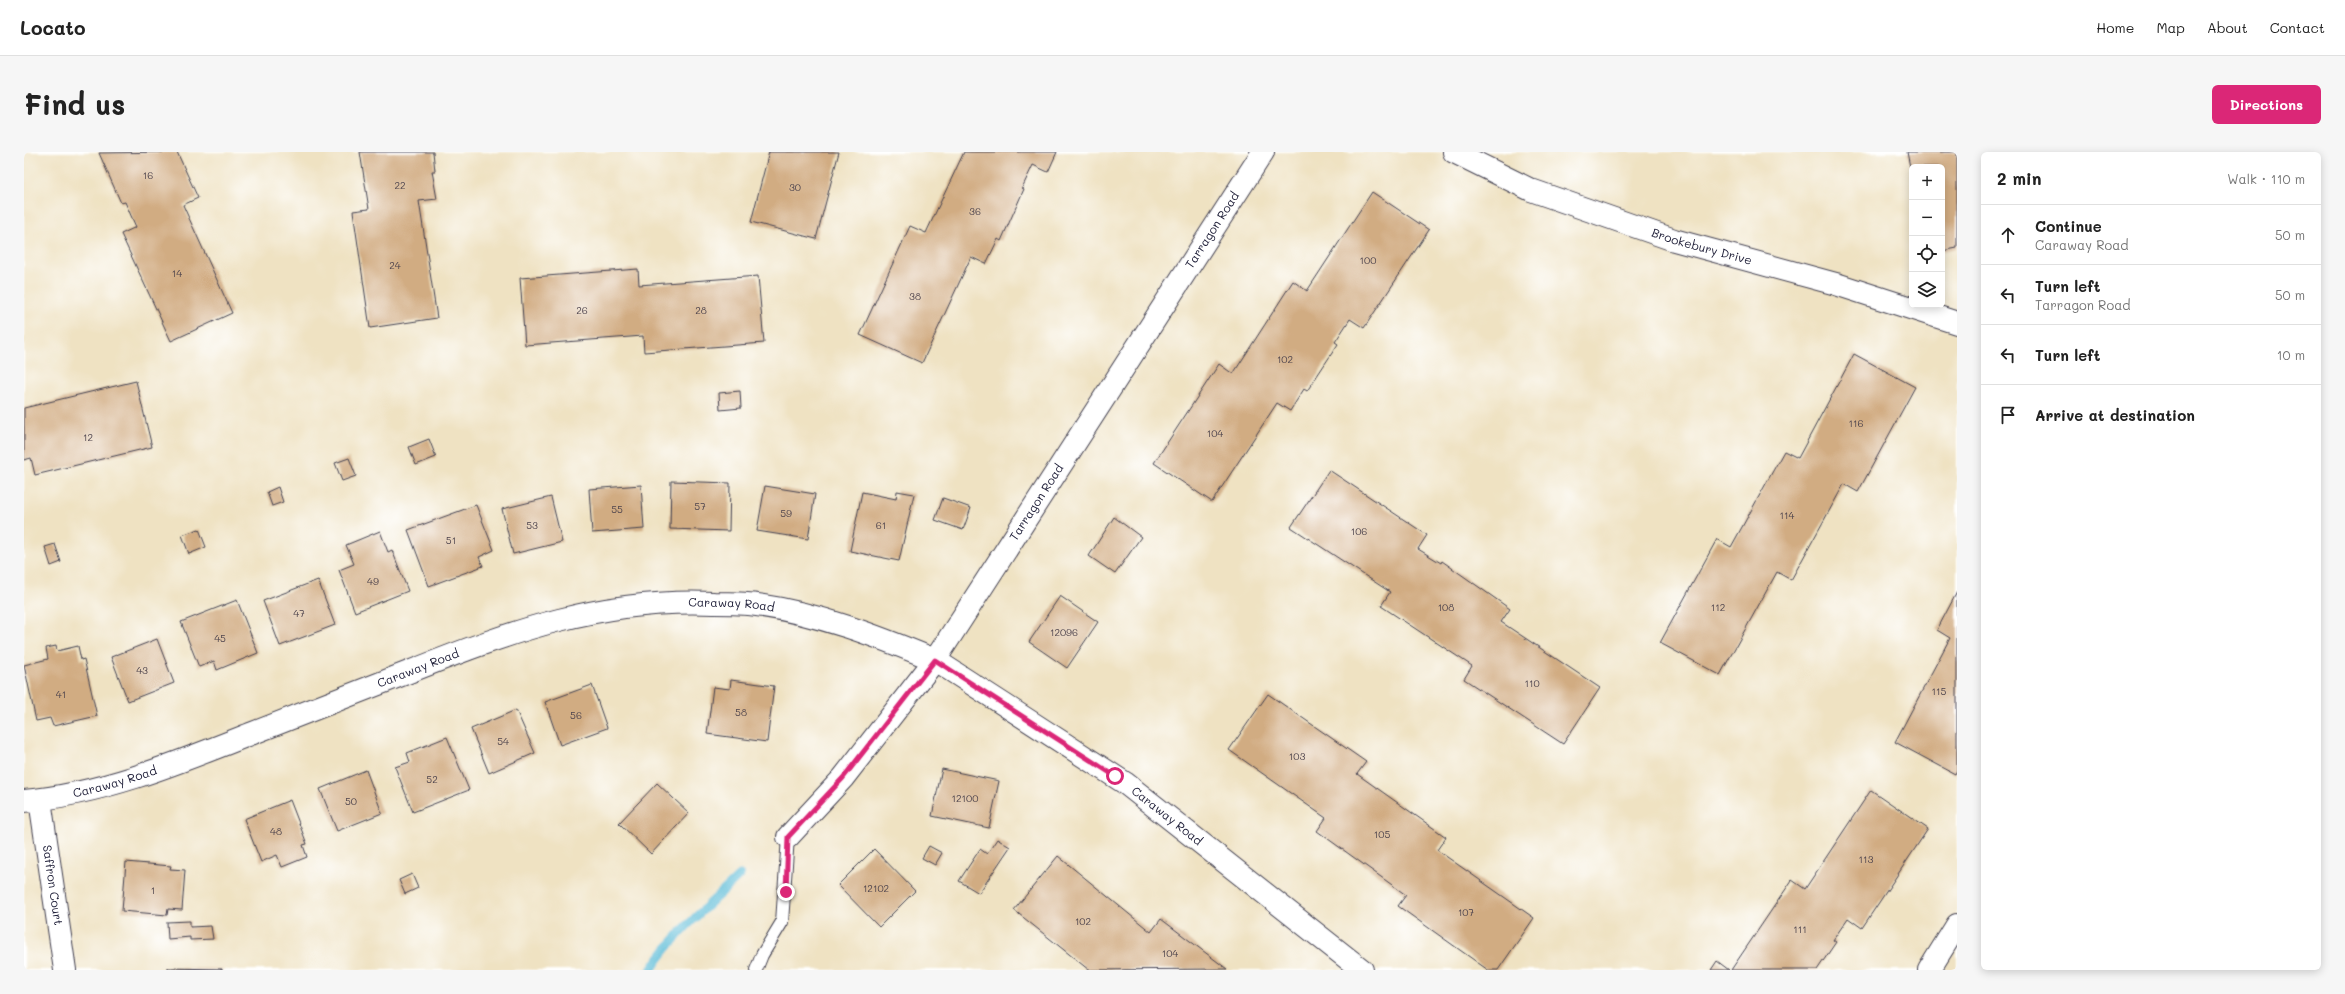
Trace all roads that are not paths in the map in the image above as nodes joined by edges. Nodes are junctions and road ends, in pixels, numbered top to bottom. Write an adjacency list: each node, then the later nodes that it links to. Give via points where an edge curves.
1 (1263, 152): 4 (street, Tarragon Road)
2 (1454, 152): 3 (street, Brookebury Drive, via 1531,190 1674,240 1836,284)
3 (1957, 323)
4 (935, 660): 5 (street, Caraway Road, via 857,629 807,614 755,604 683,601 622,606 558,618 490,640 204,753 107,786); 6 (street, Tarragon Road, via 843,778); 10 (street, Caraway Road, via 1125,783)
5 (32, 800): 8 (street, Saffron Court)
6 (788, 837): 9 (lane, via 782,922)
7 (1957, 925): 11 (street)
8 (65, 970)
9 (756, 970)
10 (1362, 970)
11 (1929, 970)

